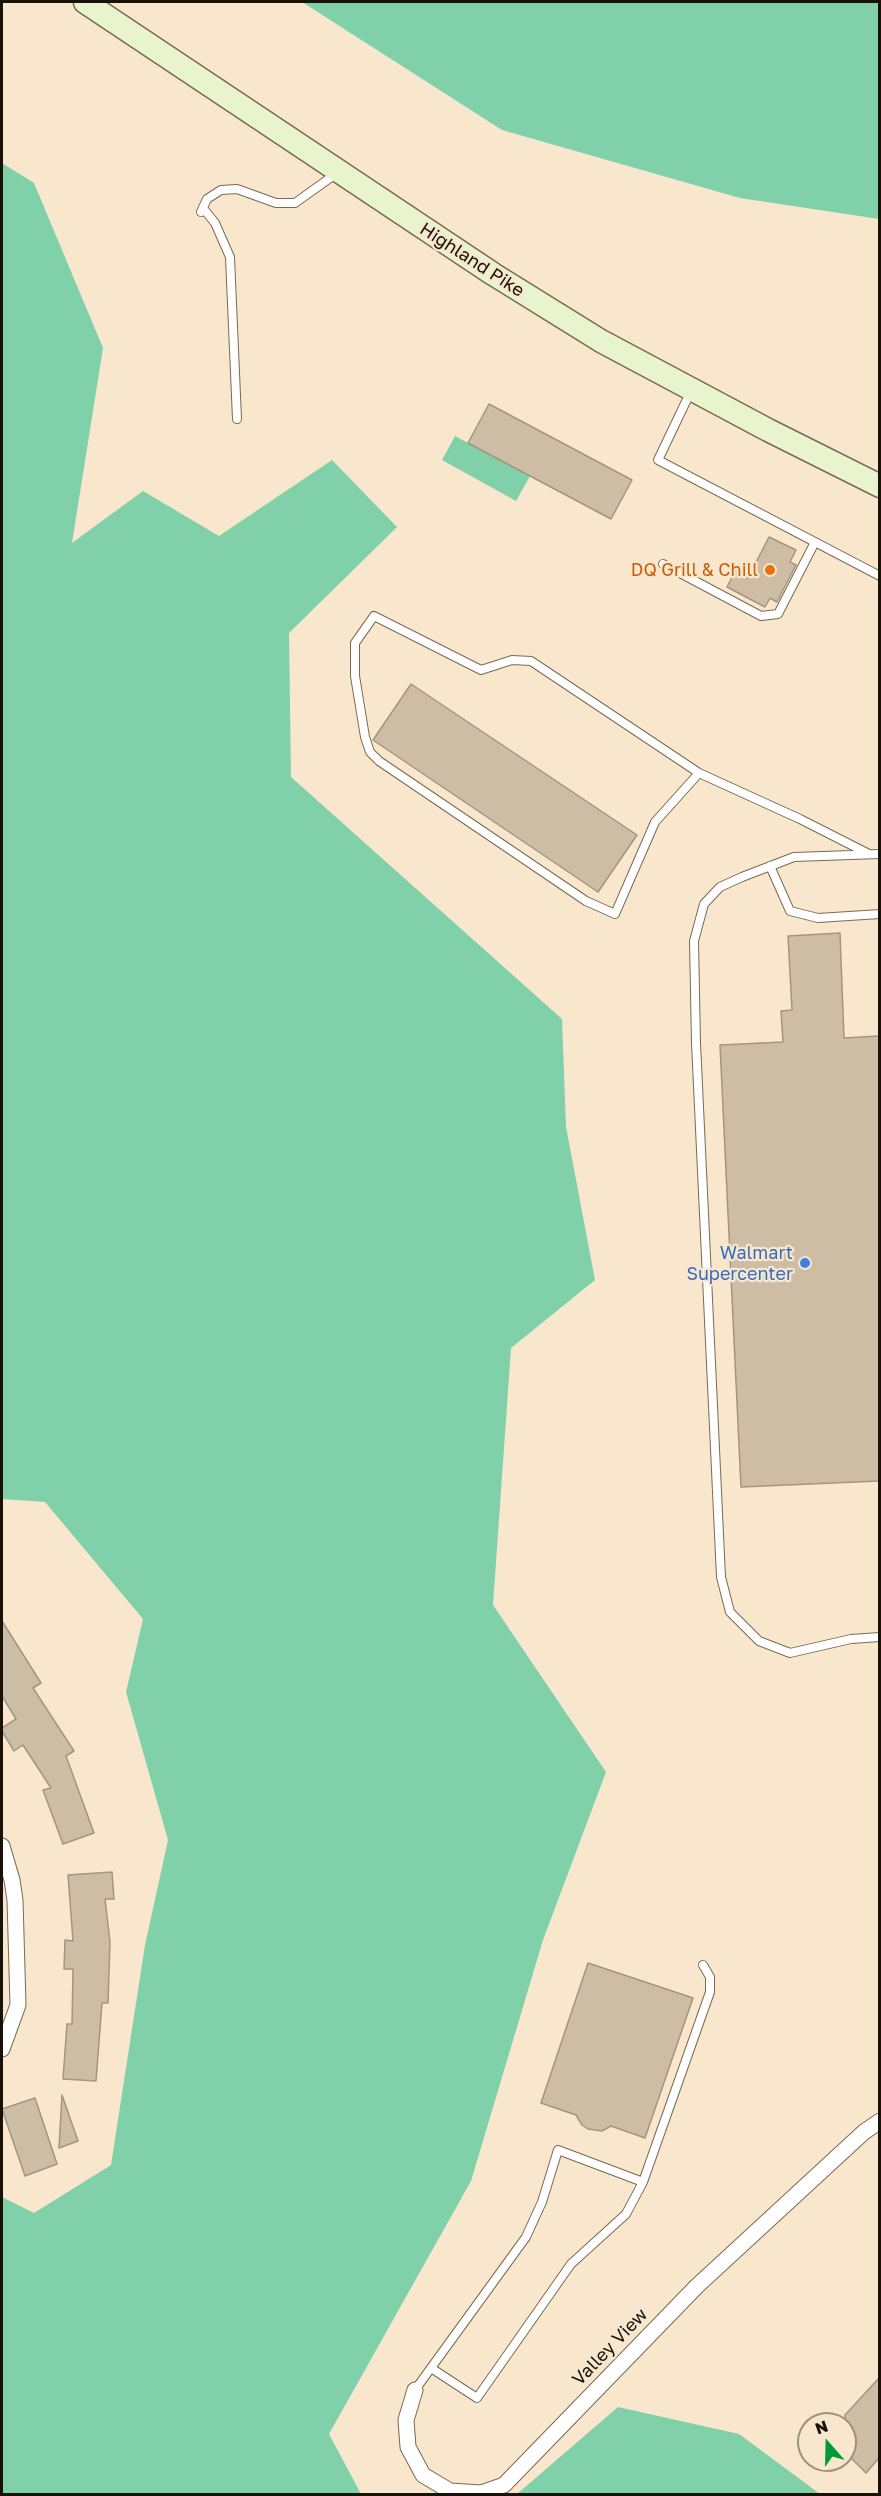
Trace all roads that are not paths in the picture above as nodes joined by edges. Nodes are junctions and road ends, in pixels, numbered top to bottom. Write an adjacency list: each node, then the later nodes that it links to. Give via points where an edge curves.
1 (85, 2): 2 (main road, Highland Pike)
2 (338, 172): 3 (main road, Highland Pike, via 601,341); 4 (lane, via 296,203 276,203 237,189 221,190 207,199 202,210 215,223 230,257)
3 (691, 389): 5 (main road, Highland Pike); 6 (lane, via 658,460)
4 (237, 419)
5 (879, 486)
6 (814, 542): 7 (lane, via 778,614 761,616); 8 (lane)
7 (663, 564)
8 (879, 576)
9 (699, 773): 9 (lane, via 531,661 512,660 481,670 374,616 355,643 355,676 370,752 586,901 615,914 655,822); 10 (lane)
10 (869, 854): 11 (lane); 12 (lane, via 794,856)
11 (879, 854)
12 (770, 866): 13 (lane, via 790,911 818,918); 14 (lane, via 720,887 704,904 694,941 721,1577 730,1612 759,1641 790,1653)
13 (879, 914)
14 (879, 1637)
15 (2, 1846): 17 (street, via 15,1900 18,2005)
16 (703, 1965): 19 (lane, via 710,1977 710,1992)
17 (2, 2049)
18 (879, 2121): 21 (street, Valley View, via 697,2286 504,2485 481,2493 450,2491 423,2475 408,2447 406,2420)
19 (643, 2182): 20 (lane, via 627,2214 570,2264 477,2398); 20 (lane, via 558,2151 526,2237)
20 (431, 2368): 21 (lane)
21 (416, 2390)

